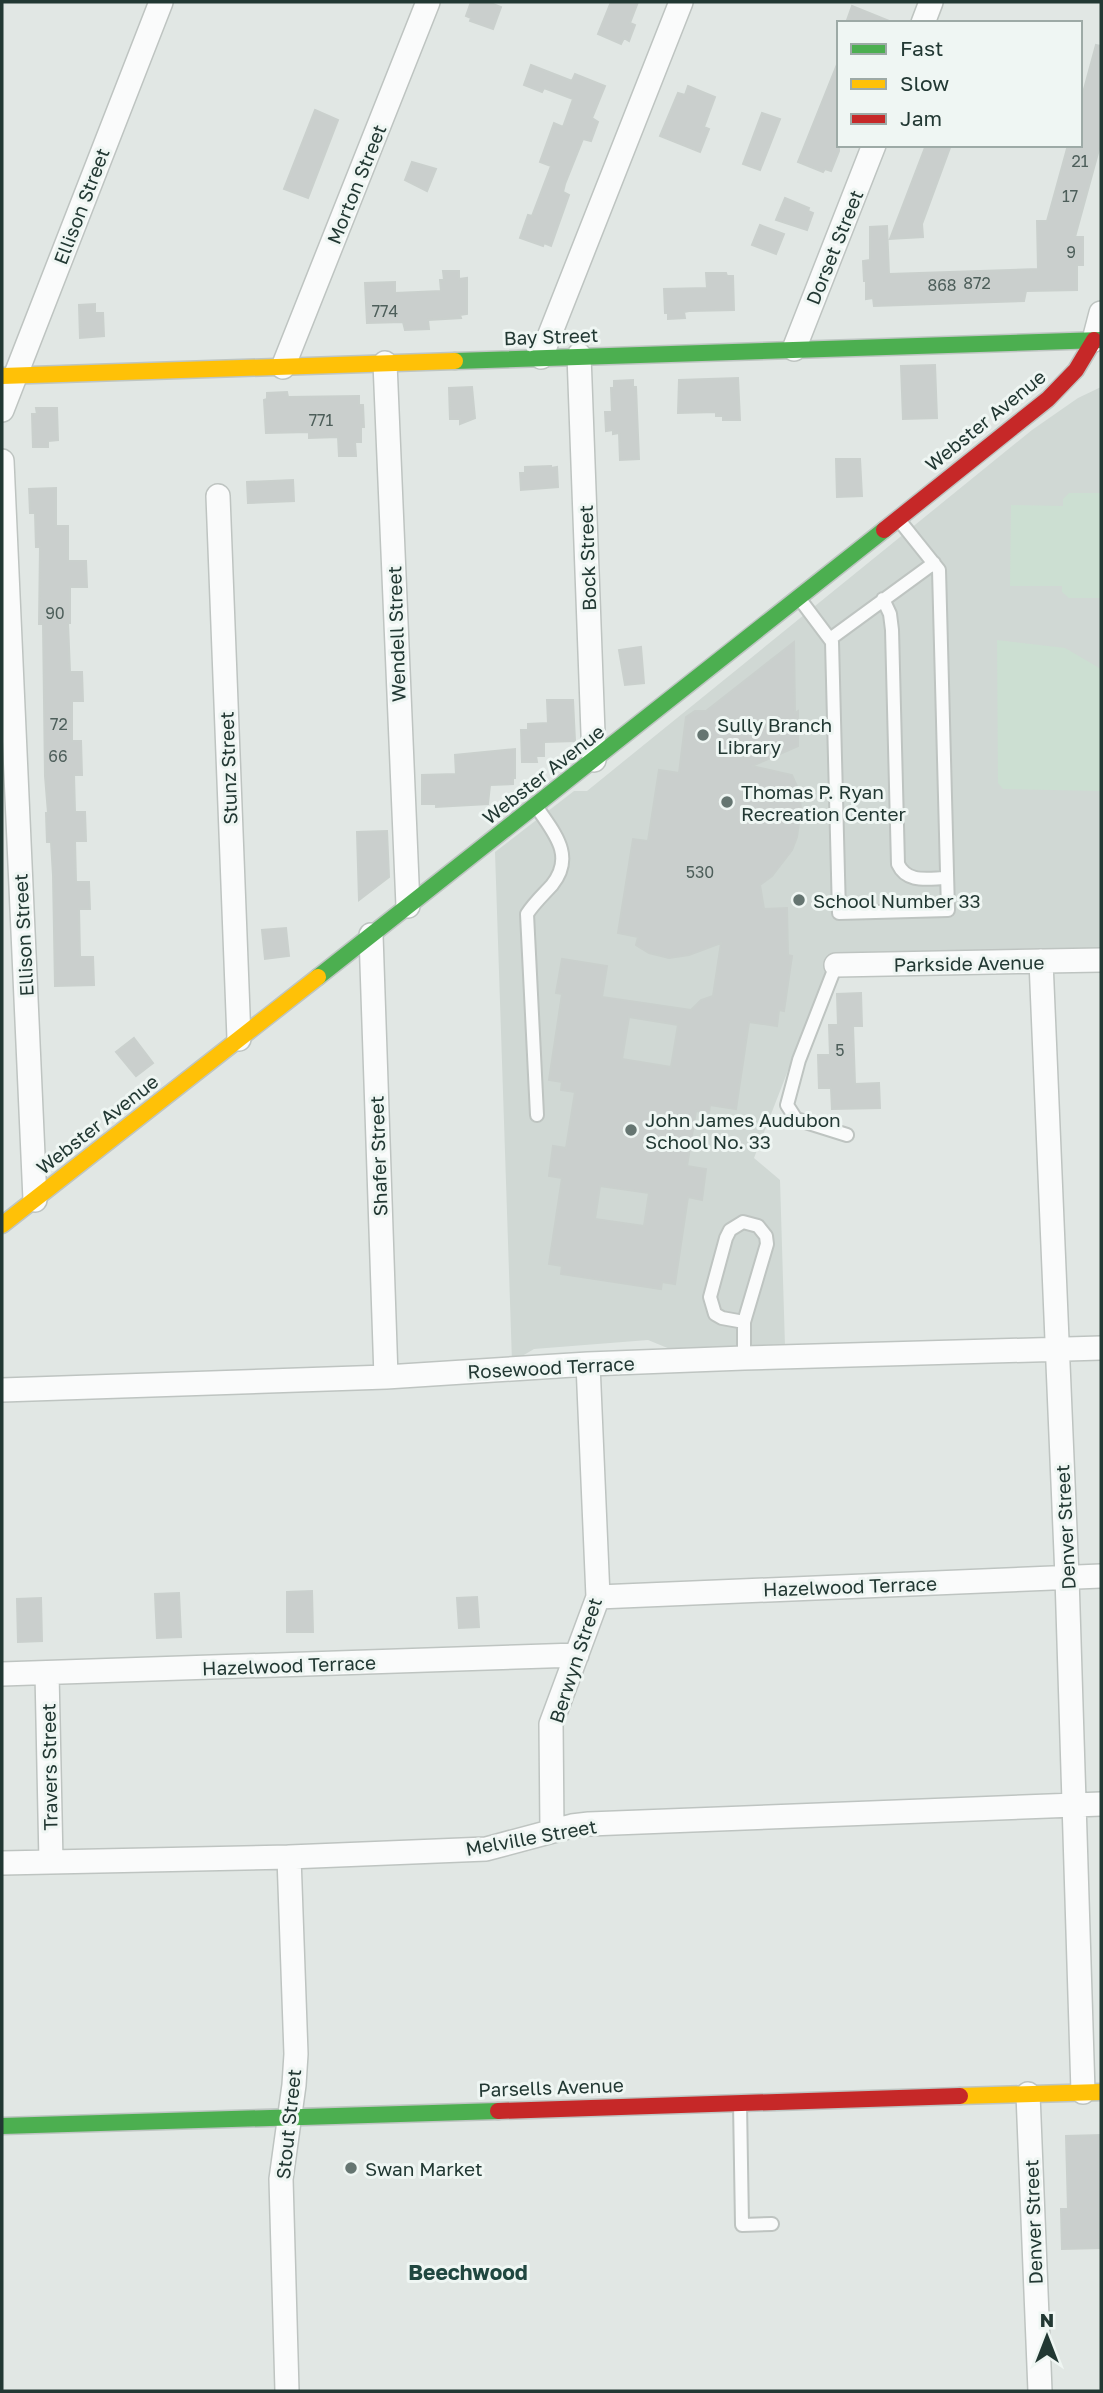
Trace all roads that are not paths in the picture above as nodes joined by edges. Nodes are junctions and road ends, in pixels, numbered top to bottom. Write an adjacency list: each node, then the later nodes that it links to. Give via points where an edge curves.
1 (161, 2): 14 (street, Ellison Street)
2 (428, 2): 13 (street, Morton Street)
3 (681, 2): 11 (street)
4 (931, 2): 5 (street)
5 (924, 21)
6 (873, 147): 9 (street, Dorset Street)
7 (1101, 313): 8 (street)
8 (1098, 340): 9 (street, Bay Street); 16 (street, Webster Avenue)
9 (794, 349): 10 (street, Bay Street)
10 (579, 355): 11 (street, Bay Street); 25 (street, Bock Street)
11 (541, 357): 12 (street, Bay Street)
12 (385, 363): 13 (street, Bay Street); 28 (street, Wendell Street)
13 (283, 366): 14 (street, Bay Street)
14 (8, 376): 17 (street, Ellison Street)
15 (1083, 383): 16 (street)
16 (1048, 399): 20 (street, Webster Avenue)
17 (2, 410)
18 (2, 461): 36 (street, Ellison Street)
19 (218, 496): 33 (street, Stunz Street)
20 (898, 518): 21 (lane); 22 (street, Webster Avenue)
21 (934, 563): 23 (lane); 27 (lane, via 939,570)
22 (798, 598): 24 (lane); 25 (street, Webster Avenue)
23 (883, 599): 24 (lane); 27 (lane, via 892,630 898,864 911,878)
24 (830, 639): 27 (lane, via 839,913 948,910)
25 (594, 760): 26 (street, Webster Avenue)
26 (536, 806): 28 (street, Webster Avenue); 34 (lane, via 564,854 557,877 527,914)
27 (947, 878)
28 (408, 906): 29 (street, Webster Avenue)
29 (370, 935): 33 (street, Webster Avenue); 43 (street, Shafer Street)
30 (1101, 960): 31 (street, Parkside Avenue)
31 (1041, 961): 32 (street, Parkside Avenue); 40 (street, Denver Street)
32 (836, 965): 35 (lane, via 799,1060 787,1105 796,1119)
33 (239, 1039): 36 (street, Webster Avenue)
34 (537, 1115)
35 (848, 1135)
36 (34, 1200): 37 (street, Webster Avenue)
37 (2, 1225)
38 (744, 1322): 38 (lane, via 767,1244 758,1226 743,1223 726,1238 710,1297 715,1314); 41 (lane)
39 (1101, 1348): 40 (street, Rosewood Terrace)
40 (1056, 1349): 41 (street, Rosewood Terrace); 46 (street, Denver Street)
41 (744, 1358): 42 (street, Rosewood Terrace)
42 (588, 1364): 43 (street, Rosewood Terrace); 47 (street, Berwyn Street)
43 (386, 1377): 44 (street, Rosewood Terrace)
44 (2, 1390)
45 (1101, 1576): 46 (street, Hazelwood Terrace)
46 (1068, 1577): 47 (street, Hazelwood Terrace); 52 (street, Denver Street)
47 (598, 1597): 48 (street, Berwyn Street)
48 (577, 1655): 49 (street, Hazelwood Terrace); 53 (street, Berwyn Street, via 551,1724)
49 (47, 1673): 50 (street, Hazelwood Terrace); 55 (street, Travers Street)
50 (2, 1674)
51 (1101, 1804): 52 (street, Melville Street)
52 (1074, 1805): 53 (street, Melville Street, via 589,1824); 57 (street, Denver Street)
53 (552, 1830): 54 (street, Melville Street, via 486,1849)
54 (289, 1857): 55 (street, Melville Street); 60 (street, Stout Street, via 296,2054)
55 (51, 1862): 56 (street, Melville Street)
56 (2, 1863)
57 (1092, 2092): 58 (street, Parsells Avenue)
58 (1028, 2094): 59 (street, Parsells Avenue); 64 (street, Denver Street)
59 (740, 2103): 60 (street, Parsells Avenue); 62 (lane, via 742,2225)
60 (290, 2116): 61 (street, Parsells Avenue); 63 (street, Stout Street, via 281,2179)
61 (2, 2126)
62 (772, 2224)
63 (287, 2391)
64 (1040, 2391)

